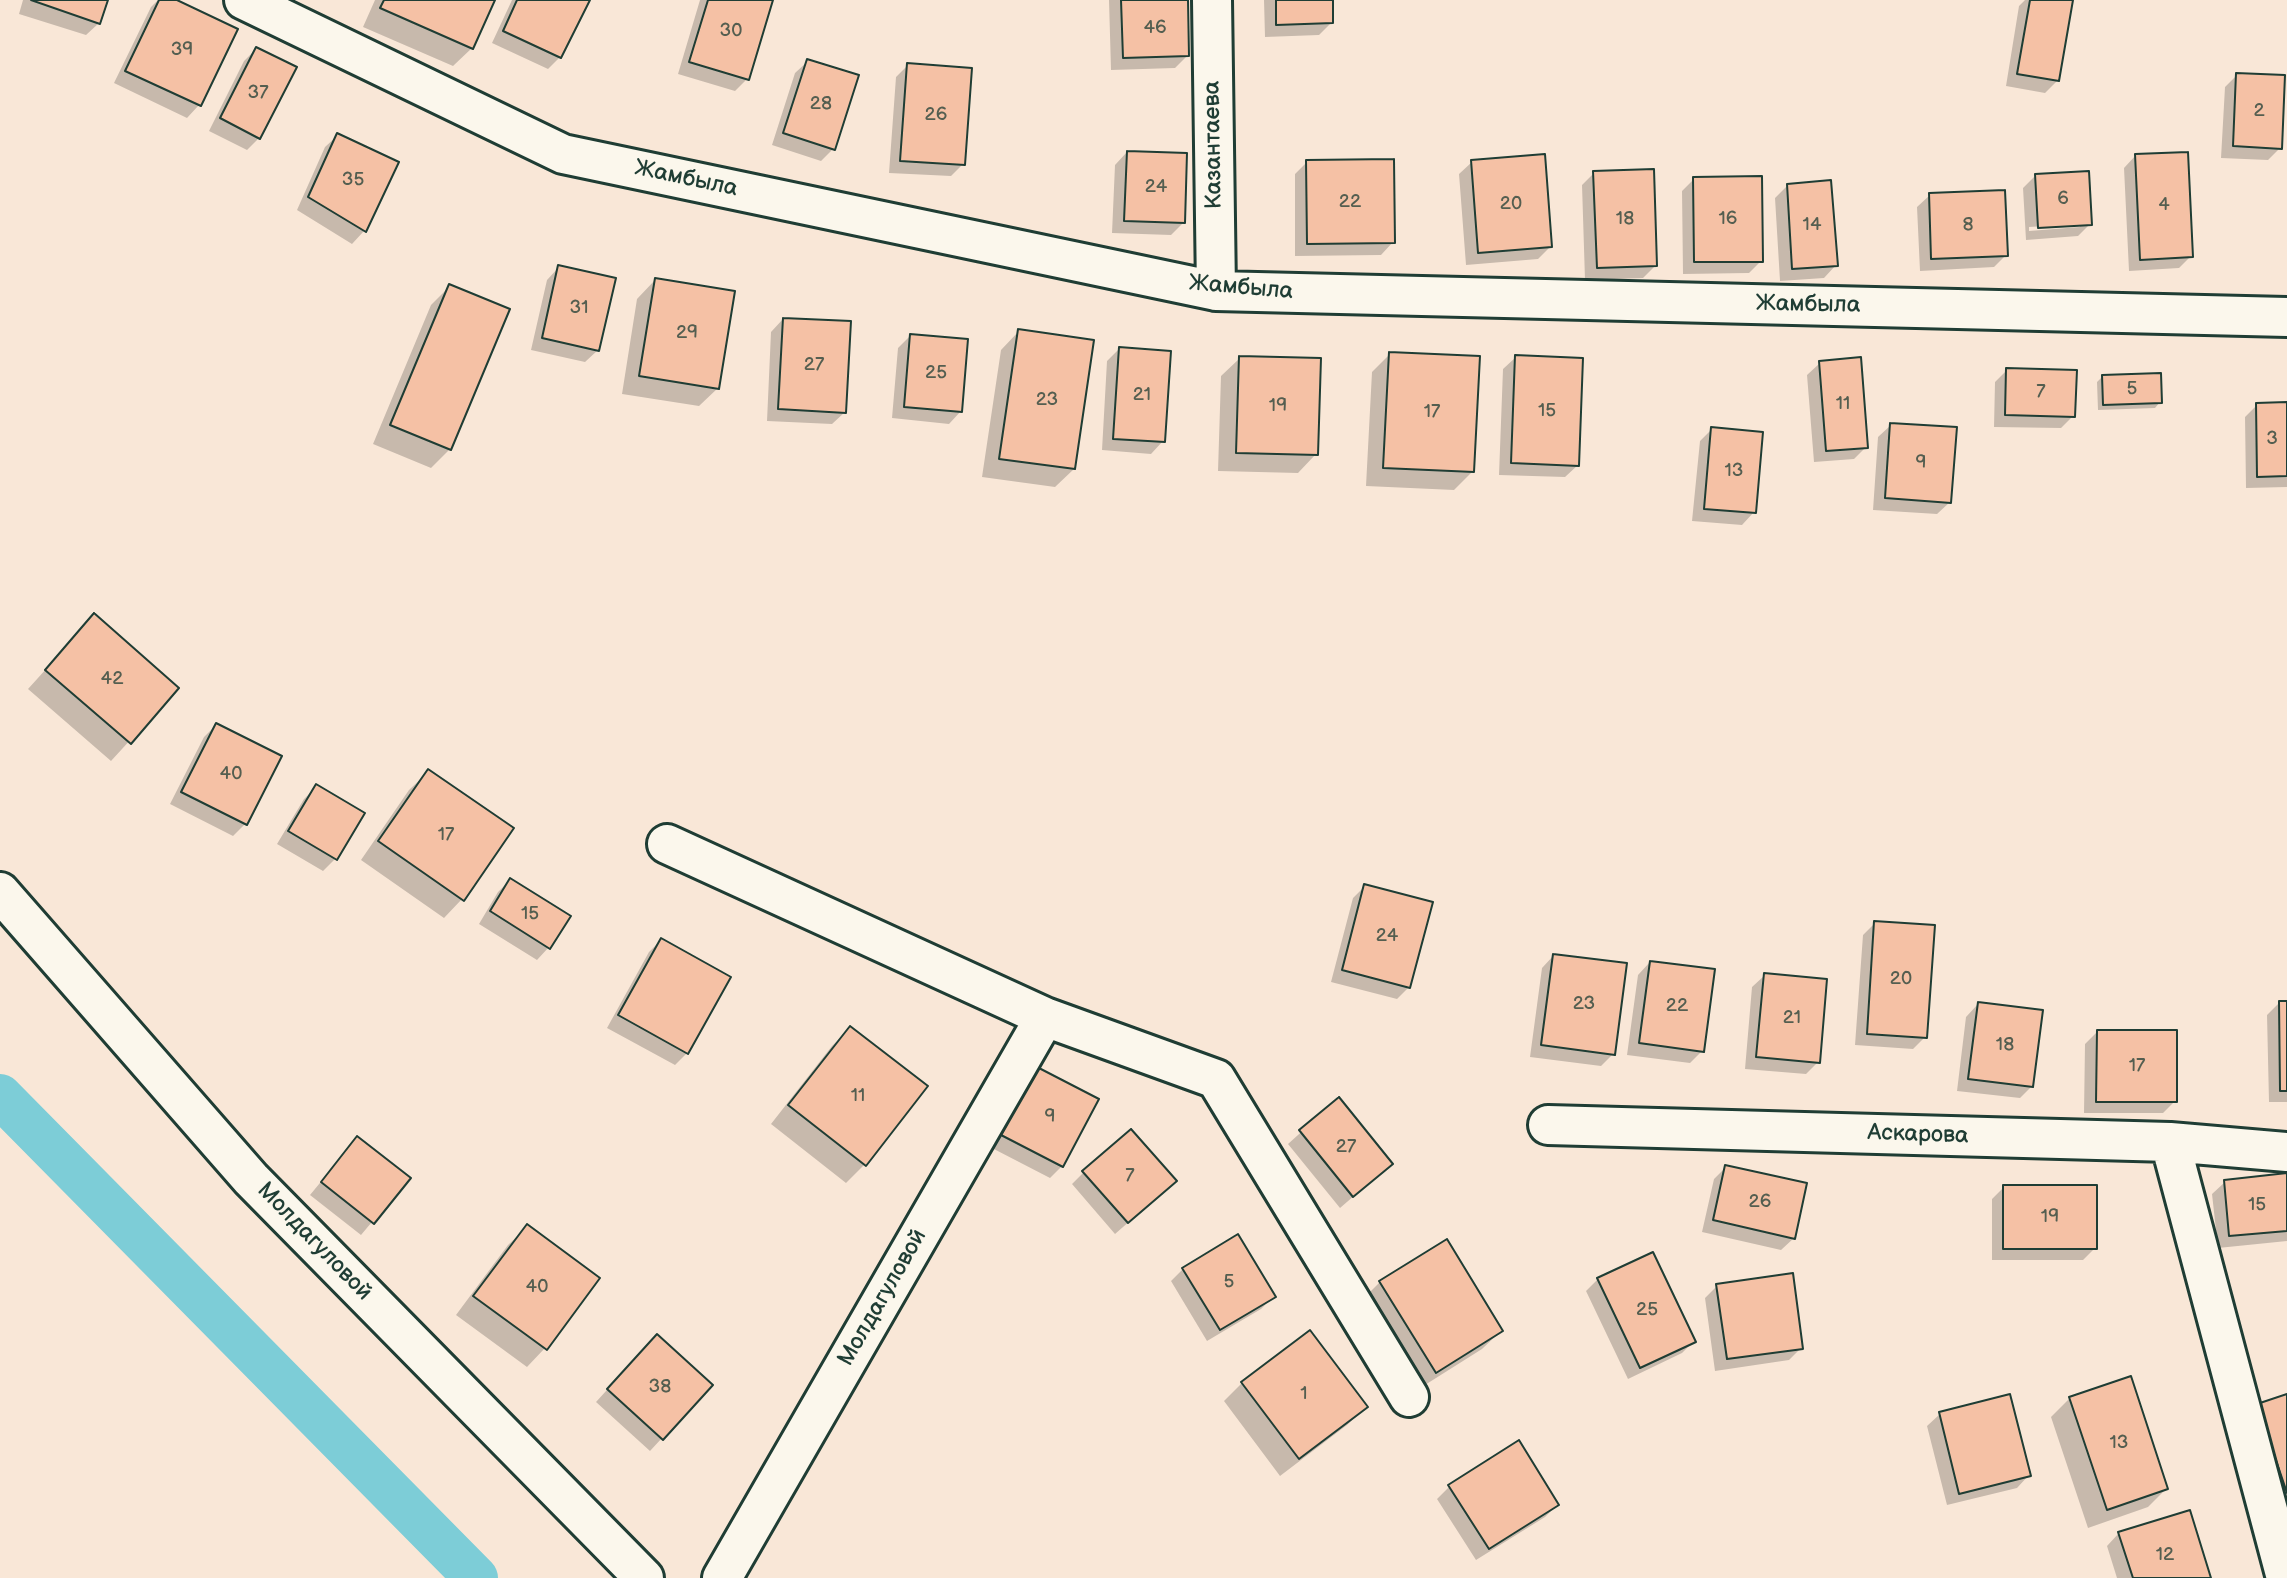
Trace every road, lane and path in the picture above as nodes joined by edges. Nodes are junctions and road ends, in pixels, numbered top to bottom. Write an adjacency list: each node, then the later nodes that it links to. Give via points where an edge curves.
1 (244, 0): 3 (street, Жамбыла, via 563,154)
2 (1212, 0): 3 (street, Казантаева)
3 (1216, 290): 4 (street, Жамбыла)
4 (2287, 317)
5 (667, 844): 7 (street)
6 (0, 892): 12 (street, Молдагуловой, via 251,1179)
7 (1045, 1017): 11 (street, via 1216,1079); 13 (street, Молдагуловой)
8 (1548, 1125): 9 (street, Аскарова)
9 (2170, 1142): 10 (street, Аскарова); 14 (street)
10 (2287, 1152)
11 (1409, 1397)
12 (644, 1578)
13 (722, 1578)
14 (2286, 1578)

